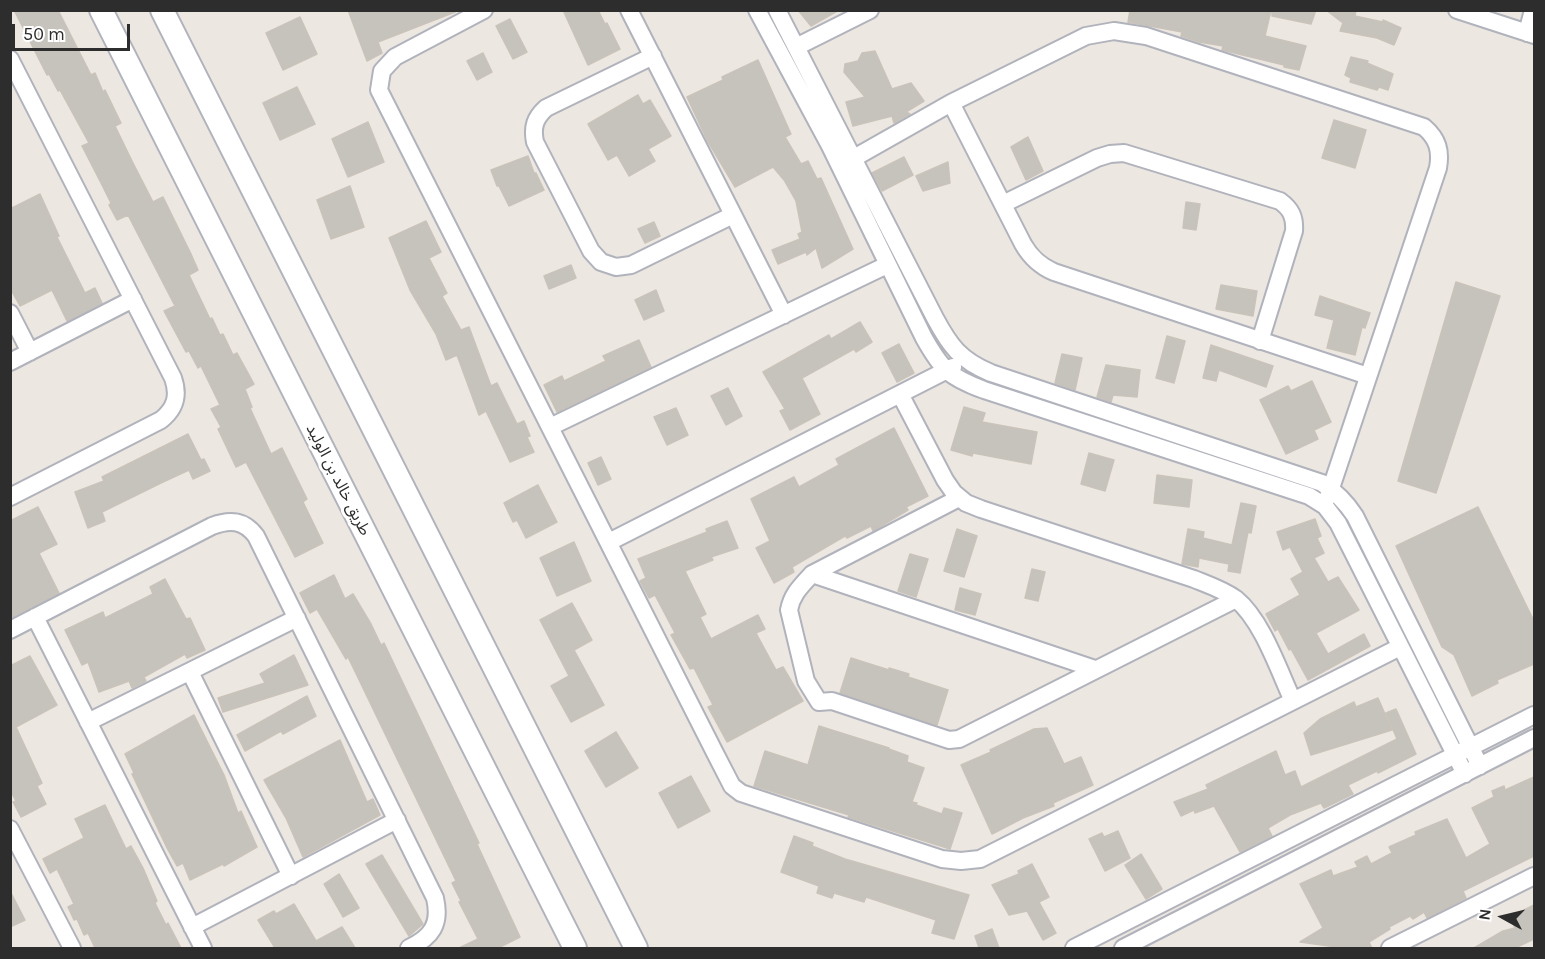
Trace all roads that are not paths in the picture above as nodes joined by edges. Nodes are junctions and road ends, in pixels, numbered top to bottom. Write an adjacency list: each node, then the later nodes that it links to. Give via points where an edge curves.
1 (101, 10): 57 (street, طريق خالد بن الوليد)
2 (162, 10): 58 (street)
3 (484, 10): 29 (street, via 395,57 382,71 380,90)
4 (629, 10): 12 (street)
5 (757, 10): 18 (street, via 830,146)
6 (777, 10): 11 (street)
7 (870, 10): 11 (street)
8 (1457, 10): 10 (street)
9 (1533, 10): 10 (street)
10 (1531, 34)
11 (796, 47): 15 (street)
12 (652, 56): 17 (street); 17 (street, via 539,114 533,132 535,142 564,200 591,251 602,262 616,267 631,266)
13 (10, 59): 19 (street)
14 (951, 103): 15 (street); 16 (street); 27 (street, via 1086,36 1125,31 1424,127 1436,141 1438,168)
15 (854, 158): 24 (street, via 947,340)
16 (1003, 204): 22 (street, via 1030,256 1041,266); 22 (street, via 1097,158 1124,153 1280,201 1293,214 1294,231)
17 (733, 215): 21 (street)
18 (887, 265): 21 (street); 26 (street)
19 (133, 299): 23 (street); 31 (street, via 173,378 177,397 174,406 161,420)
20 (10, 313): 23 (street)
21 (784, 315): 29 (street)
22 (1260, 341): 27 (street)
23 (30, 352): 25 (street)
24 (967, 361): 26 (street); 30 (street, via 991,373 1204,442)
25 (10, 362)
26 (945, 371): 28 (street); 33 (street, via 984,390 1308,496)
27 (1368, 376): 30 (street)
28 (900, 394): 32 (street); 34 (street)
29 (550, 427): 34 (street)
30 (1331, 489): 33 (street); 47 (street, via 1355,516)
31 (10, 497)
32 (958, 498): 35 (street); 36 (street, via 1194,579)
33 (1325, 506): 40 (street, via 1338,522)
34 (609, 542): 43 (street, via 732,786 752,798 942,859 980,859)
35 (812, 574): 41 (street); 41 (street, via 797,590 789,610 806,681 819,702 831,701 959,740)
36 (1236, 599): 41 (street); 43 (street, via 1253,616)
37 (35, 618): 38 (street, via 212,526 232,521 251,528); 39 (street); 45 (street)
38 (297, 618): 42 (street); 49 (street)
39 (10, 630)
40 (1400, 647): 43 (street); 47 (street)
41 (1095, 669)
42 (190, 672): 45 (street); 51 (street)
43 (1293, 700)
44 (1534, 715): 47 (street)
45 (88, 722): 53 (street)
46 (1534, 738): 48 (street)
47 (1463, 752): 48 (street); 59 (street)
48 (1472, 770): 60 (street)
49 (397, 820): 51 (street); 56 (street, via 438,910 431,933)
50 (10, 829): 54 (street)
51 (291, 876): 53 (street)
52 (1534, 876): 61 (street)
53 (192, 927): 55 (street)
54 (72, 948)
55 (203, 948)
56 (409, 948)
57 (575, 948)
58 (636, 948)
59 (1074, 948)
60 (1123, 948)
61 (1390, 948)

